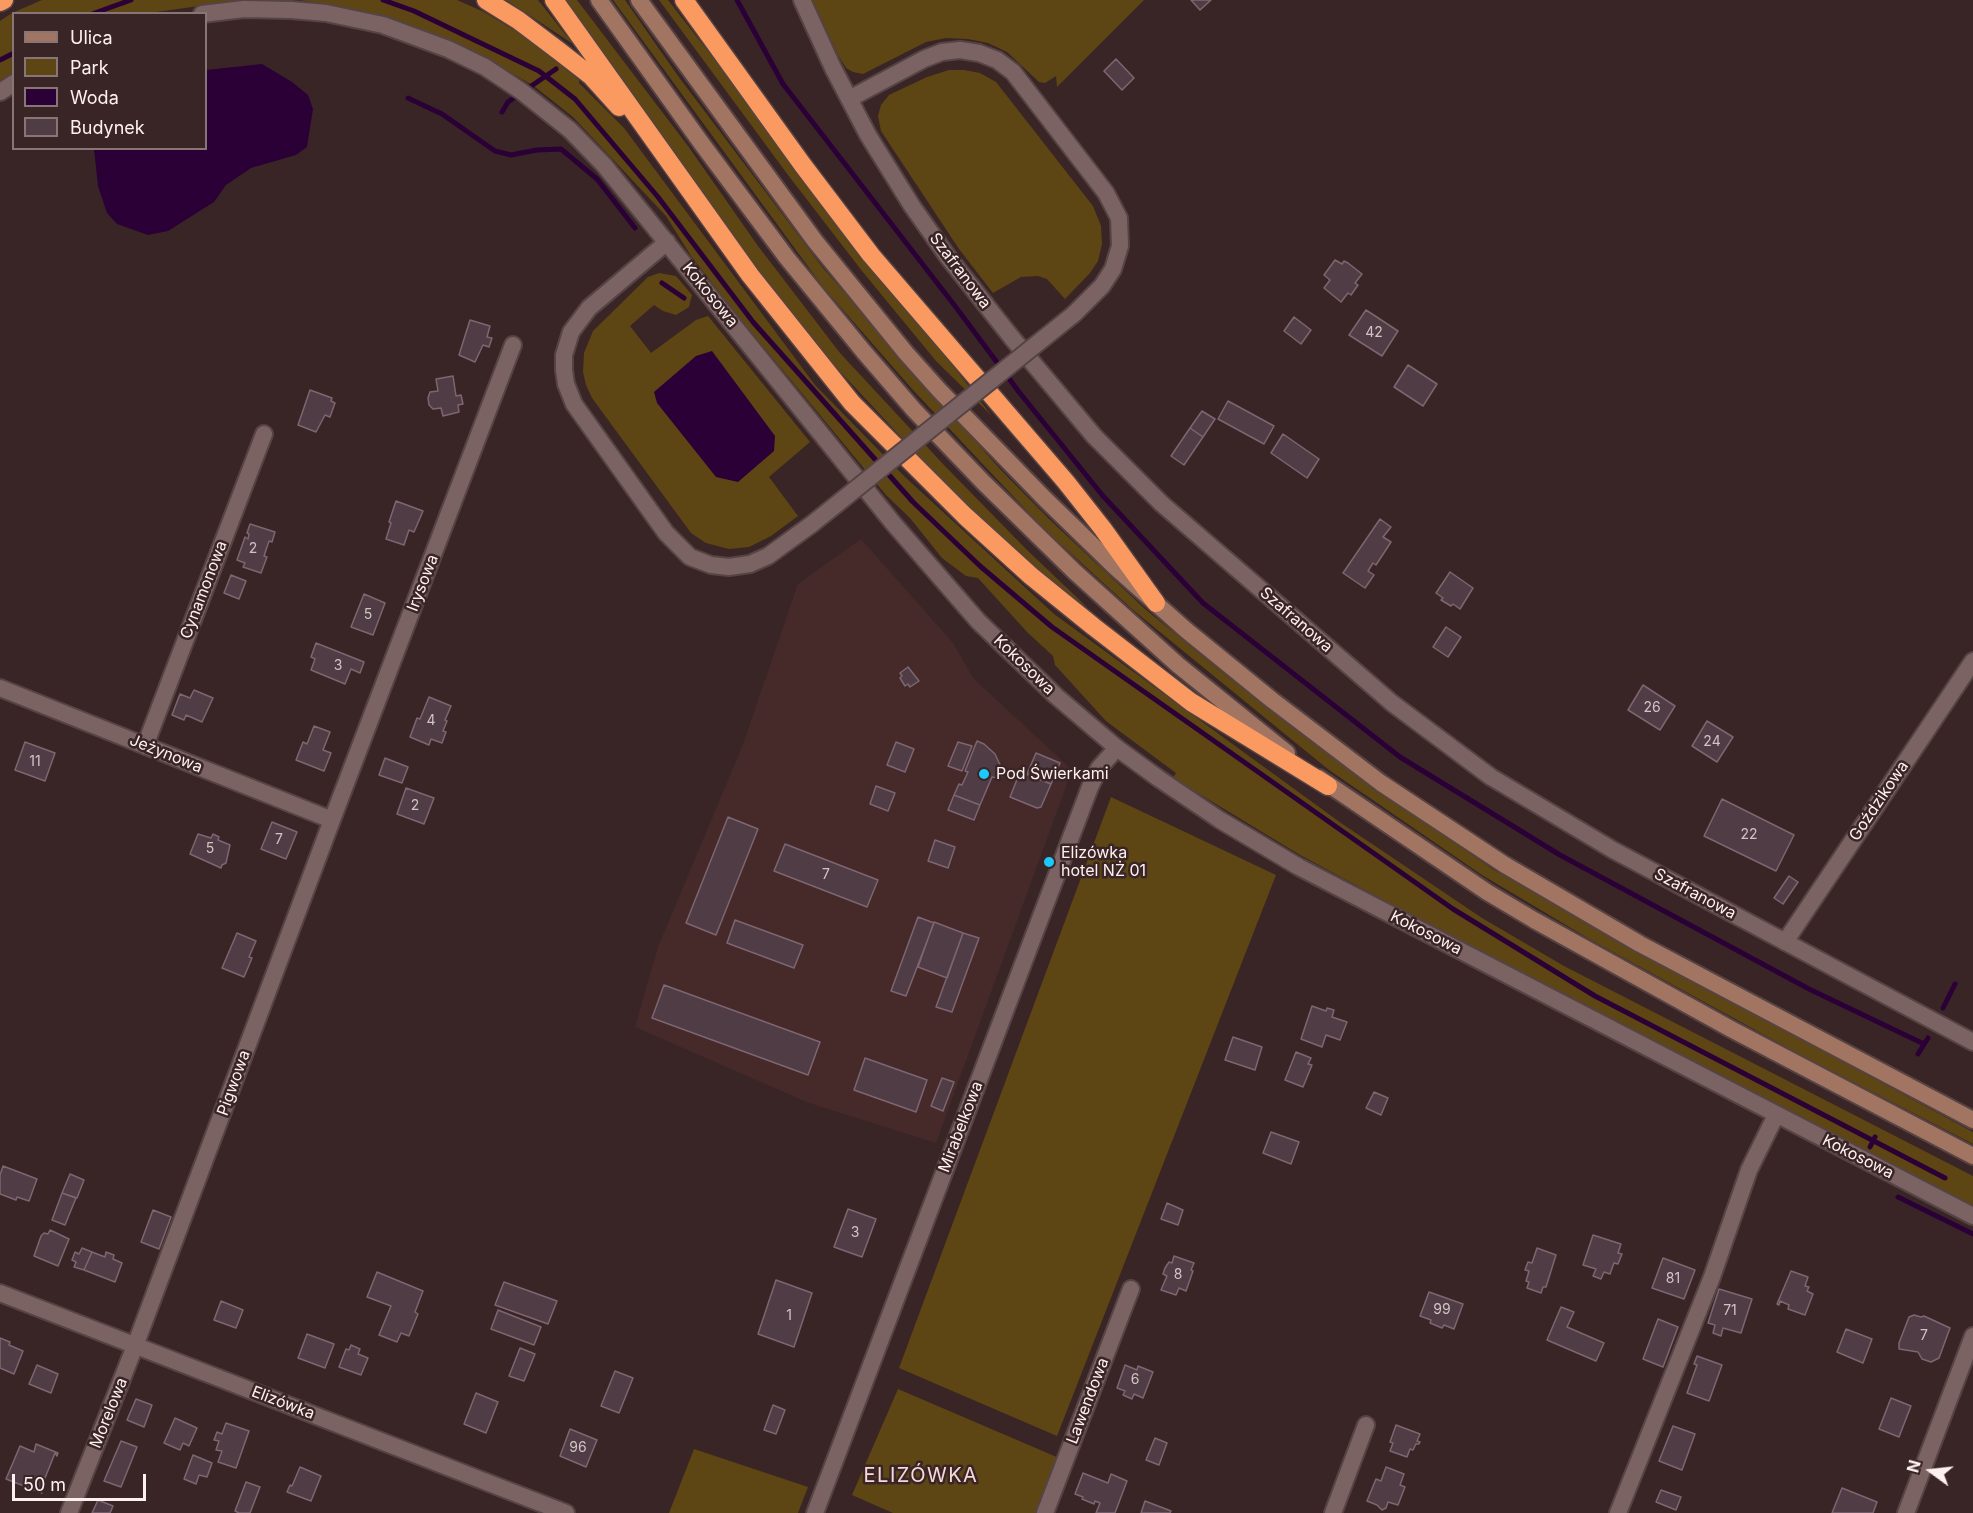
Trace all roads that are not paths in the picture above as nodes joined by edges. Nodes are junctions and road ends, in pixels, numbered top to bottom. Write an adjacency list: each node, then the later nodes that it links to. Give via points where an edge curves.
1 (4, 0): 9 (highway)
2 (486, 0): 13 (highway, via 583,70)
3 (554, 0): 13 (highway)
4 (599, 0): 22 (main road, via 775,242 914,410 1029,529 1116,610)
5 (639, 0): 17 (main road, via 786,203 886,329 1021,475)
6 (684, 0): 11 (highway)
7 (699, 0): 11 (highway)
8 (801, 0): 12 (street, Szafranowa)
9 (0, 2)
10 (207, 14): 14 (street, Kokosowa, via 267,9 344,16 402,31 467,58 521,91 570,130)
11 (730, 65): 17 (highway, via 871,255 1066,482)
12 (849, 99): 14 (street, bridge, via 942,52 960,50 997,60 1013,72 1106,193 1119,218 1120,246 1113,269 1102,286 1074,314 812,524 768,556 750,564 711,565 690,557 666,533 574,404 566,384 564,356 571,332 589,308); 24 (street, Szafranowa, via 888,169 948,257 1094,436 1162,504 1392,703 1476,766 1584,834)
13 (652, 137): 22 (highway, via 750,275 852,403 965,516 1031,576 1191,702)
14 (667, 242): 21 (street, Kokosowa, via 936,574 1012,655)
15 (513, 345): 23 (street, Irysowa)
16 (264, 434): 20 (street, Cynamonowa)
17 (1156, 603): 27 (main road, via 1330,745 1505,865 1640,944)
18 (1973, 661): 24 (street, Goździkowa)
19 (0, 688): 20 (street, Jeżynowa)
20 (145, 746): 23 (street, Jeżynowa)
21 (1117, 748): 26 (street, Kokosowa, via 1212,814 1299,867); 37 (street, Mirabelkowa, via 1092,781)
22 (1329, 786): 28 (main road, via 1534,920)
23 (332, 820): 33 (street, Pigwowa)
24 (1785, 942): 25 (street, Szafranowa)
25 (1973, 1042)
26 (1776, 1114): 29 (street, Kokosowa); 40 (street, via 1749,1170 1712,1277)
27 (1973, 1120)
28 (1973, 1156)
29 (1973, 1216)
30 (1131, 1289): 38 (street, Lawendowa)
31 (0, 1293): 33 (street, Elizówka)
32 (1973, 1336): 41 (street)
33 (135, 1346): 35 (street, Morelowa); 36 (street, Elizówka)
34 (1366, 1425): 39 (street)
35 (69, 1513)
36 (566, 1513)
37 (815, 1513)
38 (1045, 1513)
39 (1333, 1513)
40 (1618, 1513)
41 (1906, 1513)

